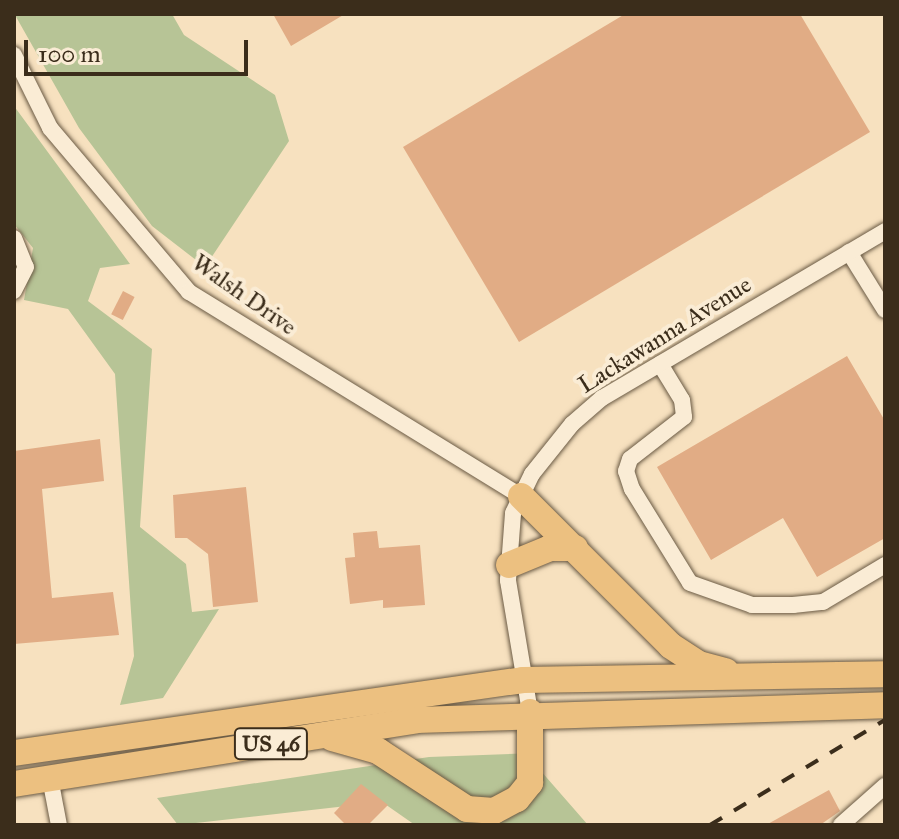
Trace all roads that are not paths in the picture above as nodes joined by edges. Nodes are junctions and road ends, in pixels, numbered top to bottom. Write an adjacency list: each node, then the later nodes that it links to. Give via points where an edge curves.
1 (15, 61): 8 (street, Walsh Drive, via 50,128 189,292)
2 (885, 231): 4 (street, Lackawanna Avenue)
3 (14, 238): 5 (street, via 26,267)
4 (849, 252): 6 (street); 7 (street, Lackawanna Avenue)
5 (14, 291)
6 (885, 310)
7 (660, 364): 8 (street, Lackawanna Avenue, via 602,398 572,424); 11 (street, via 682,400 684,417 630,459 626,471 690,583 752,605 793,605 823,602)
8 (521, 496): 9 (highway); 10 (street, Lackawanna Avenue, via 513,513)
9 (575, 548): 10 (highway, via 527,554); 13 (highway, via 671,646 699,664)
10 (509, 565): 14 (street, Lackawanna Avenue)
11 (885, 565)
12 (885, 674): 13 (highway, US 46)
13 (749, 677): 14 (highway, US 46)
14 (523, 680): 16 (street, Lackawanna Avenue); 18 (highway, US 46)
15 (885, 705): 16 (highway, US 46)
16 (530, 712): 17 (highway, US 46, via 416,720); 17 (highway, via 530,783 517,799 494,811 467,809 378,751)
17 (321, 736): 19 (highway, US 46)
18 (14, 753)
19 (50, 778): 20 (highway, US 46); 22 (street)
20 (14, 784)
21 (885, 786): 23 (street)
22 (59, 825)
23 (841, 825)

